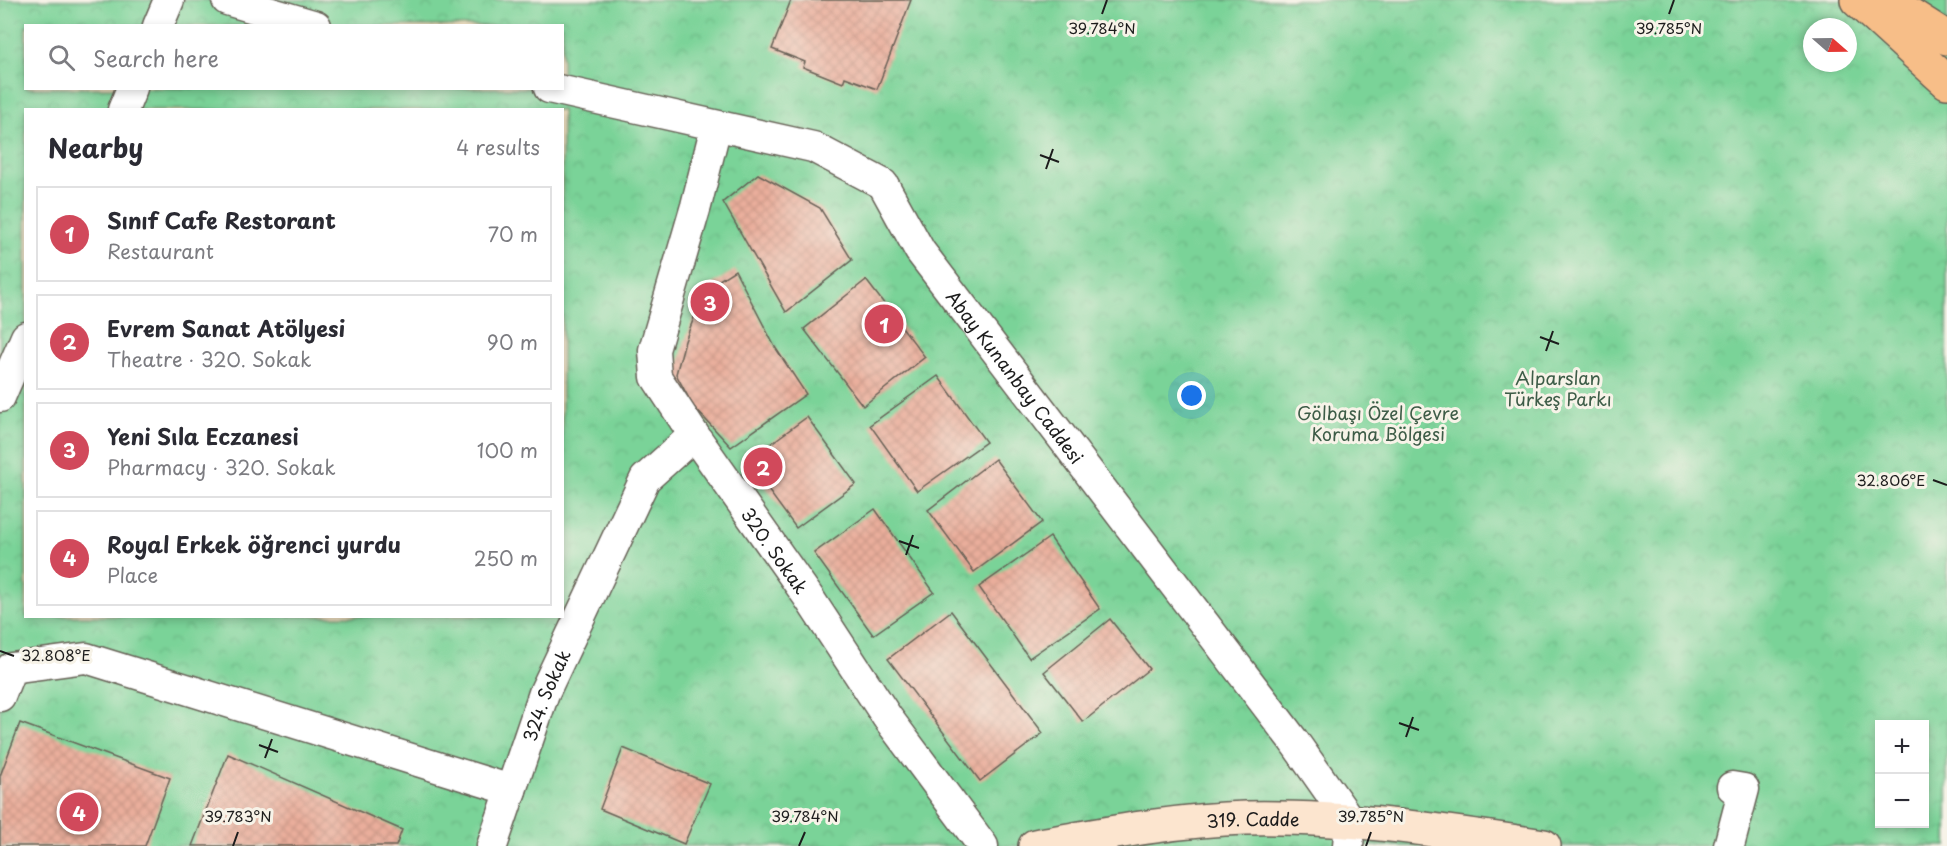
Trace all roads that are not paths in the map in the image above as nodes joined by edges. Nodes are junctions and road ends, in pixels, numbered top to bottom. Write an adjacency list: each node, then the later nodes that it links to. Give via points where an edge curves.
1 (169, 0): 5 (street)
2 (1857, 0): 8 (highway)
3 (1887, 0): 7 (highway)
4 (229, 1): 6 (street)
5 (159, 24)
6 (309, 24)
7 (1947, 38)
8 (1947, 82)
9 (131, 90): 11 (street)
10 (558, 90): 12 (street, Abay Kunanbay Caddesi)
11 (124, 108)
12 (716, 126): 15 (street, 320. Sokak, via 654,350 656,376); 19 (street, Abay Kunanbay Caddesi, via 813,147 883,184 920,251 1293,740)
13 (24, 342): 14 (street)
14 (0, 397)
15 (693, 435): 18 (street, 324. Sokak, via 645,479 544,693); 21 (street, 320. Sokak, via 807,595 887,717)
16 (0, 696): 18 (street, via 11,668 86,658)
17 (1732, 787): 24 (street, via 1744,789)
18 (511, 790): 20 (street, 324. Sokak)
19 (1349, 833): 22 (street, 319. Cadde, via 1246,818 1151,827); 23 (street, 319. Cadde)
20 (492, 846)
21 (983, 846)
22 (1035, 846)
23 (1544, 846)
24 (1729, 846)

